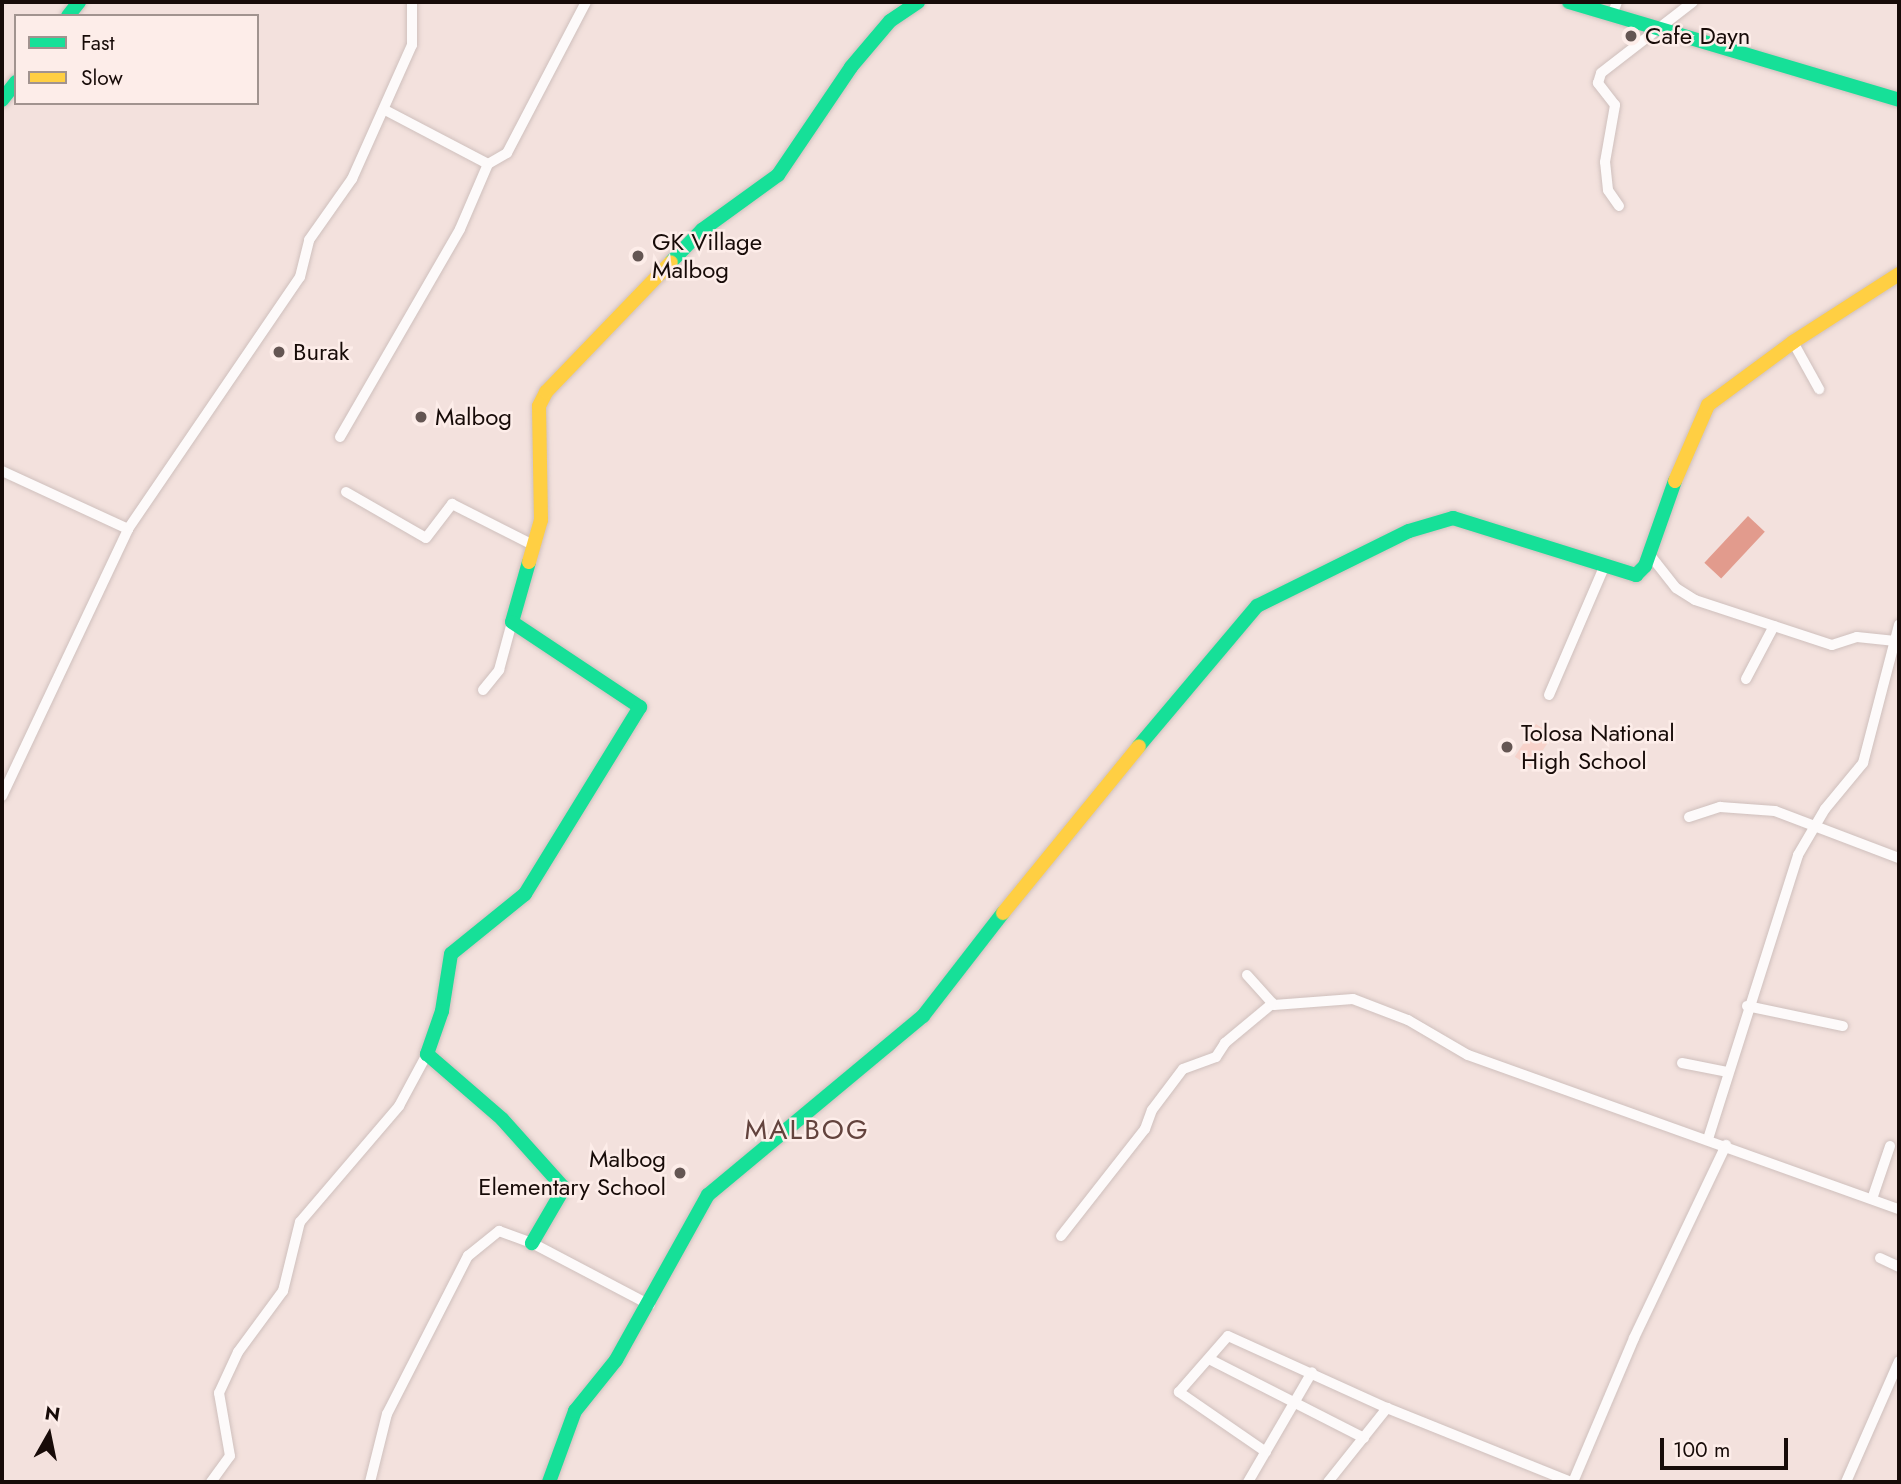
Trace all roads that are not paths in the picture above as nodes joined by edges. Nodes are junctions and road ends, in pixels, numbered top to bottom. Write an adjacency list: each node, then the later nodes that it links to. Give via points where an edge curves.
1 (412, 2): 11 (street, via 412,45)
2 (586, 2): 12 (street, via 507,153)
3 (918, 2): 21 (street, via 890,21 851,67 778,174 702,230 546,392 539,405 541,520)
4 (1569, 2): 6 (street)
5 (1693, 2): 7 (street)
6 (1614, 8): 7 (street)
7 (1659, 31): 10 (street); 13 (street, via 1601,73 1598,83 1615,105 1605,162 1608,190)
8 (14, 85): 9 (street)
9 (2, 100)
10 (1899, 100)
11 (385, 110): 12 (street); 20 (street, via 352,179 309,240 300,276)
12 (488, 164): 17 (street, via 460,229)
13 (1619, 206)
14 (1899, 274): 15 (street)
15 (1793, 342): 16 (street); 22 (street, via 1708,405 1690,440)
16 (1819, 389)
17 (340, 437)
18 (2, 471): 20 (street)
19 (346, 492): 21 (street, via 426,538 452,504)
20 (128, 529): 31 (street)
21 (535, 546): 24 (street)
22 (1650, 555): 23 (street, via 1636,575); 26 (street, via 1675,588 1695,600)
23 (1604, 567): 30 (street); 51 (street, via 1452,518 1409,531 1257,606 1042,862 923,1016 708,1195)
24 (512, 622): 29 (street, via 499,670); 39 (street, via 640,707 525,894 451,954 442,1011)
25 (1899, 625): 27 (street)
26 (1774, 626): 27 (street, via 1832,645 1857,637); 28 (street)
27 (1894, 641): 33 (street, via 1863,763)
28 (1746, 679)
29 (483, 690)
30 (1549, 695)
31 (2, 796)
32 (1689, 817): 33 (street, via 1720,807 1746,807 1775,811)
33 (1814, 828): 34 (street); 37 (street, via 1798,855)
34 (1899, 858)
35 (1247, 975): 36 (street)
36 (1272, 1003): 42 (street, via 1353,999 1408,1020 1468,1055); 47 (street, via 1216,1056 1182,1069 1152,1110 1145,1129)
37 (1747, 1006): 38 (street); 41 (street)
38 (1843, 1026)
39 (427, 1054): 48 (street, via 502,1119 564,1188); 59 (street, via 399,1106 300,1222 283,1291 238,1352 219,1393 230,1456)
40 (1682, 1063): 41 (street)
41 (1728, 1072): 42 (street)
42 (1708, 1139): 43 (street)
43 (1726, 1145): 45 (street); 64 (street)
44 (1890, 1146): 45 (street)
45 (1872, 1199): 46 (street)
46 (1899, 1209)
47 (1061, 1237)
48 (532, 1243): 51 (street); 60 (street, via 499,1231 468,1256 387,1414)
49 (1880, 1258): 50 (street)
50 (1899, 1267)
51 (650, 1305): 61 (street, via 616,1360 575,1411)
52 (1209, 1359): 54 (street, via 1228,1336); 55 (street); 58 (street, via 1180,1392)
53 (1899, 1361): 65 (street)
54 (1312, 1372): 55 (street); 56 (street)
55 (1295, 1402): 57 (street); 58 (street)
56 (1387, 1408): 57 (street); 64 (street)
57 (1364, 1438): 63 (street)
58 (1266, 1452): 62 (street)
59 (211, 1482)
60 (370, 1482)
61 (549, 1482)
62 (1248, 1482)
63 (1328, 1482)
64 (1572, 1482)
65 (1846, 1482)

